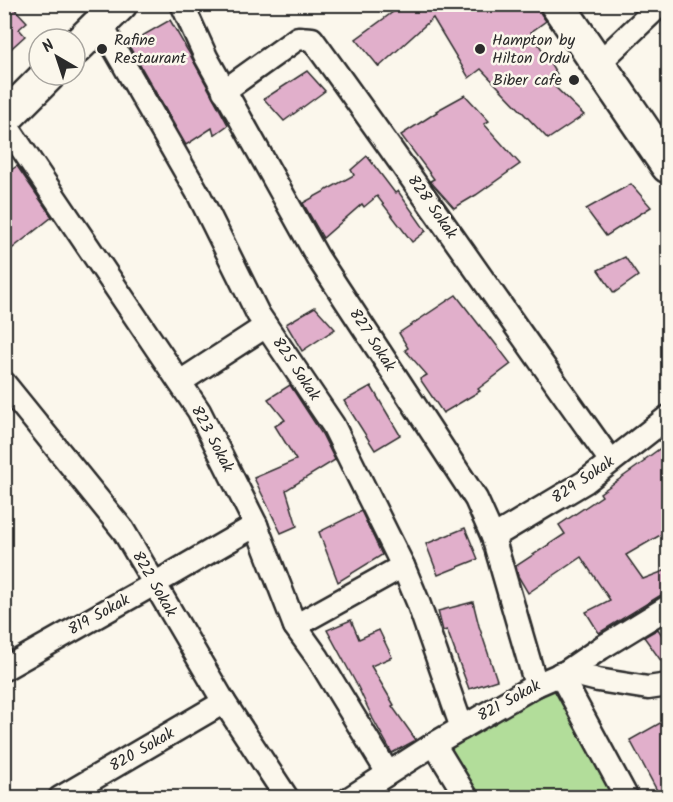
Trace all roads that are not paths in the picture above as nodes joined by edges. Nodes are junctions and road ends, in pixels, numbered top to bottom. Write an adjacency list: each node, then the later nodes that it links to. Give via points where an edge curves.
1 (182, 4): 8 (street, 827 Sokak)
2 (557, 4): 6 (main road)
3 (661, 4): 6 (street)
4 (110, 14): 5 (main road); 11 (street, 825 Sokak)
5 (87, 36)
6 (599, 63): 10 (main road)
7 (36, 87): 9 (main road)
8 (224, 91): 15 (street, 828 Sokak, via 298,38 312,39); 17 (street, 827 Sokak, via 318,258 476,499)
9 (4, 120): 12 (street, 823 Sokak)
10 (669, 166)
11 (266, 326): 12 (street); 18 (street, 825 Sokak, via 333,425)
12 (180, 381): 16 (street, 823 Sokak, via 200,411)
13 (4, 383): 19 (street, 822 Sokak, via 123,530)
14 (669, 417): 15 (street, 829 Sokak)
15 (611, 461): 17 (street, 829 Sokak, via 585,482)
16 (255, 525): 19 (street, 819 Sokak); 21 (street, 823 Sokak)
17 (493, 537): 24 (street, 827 Sokak)
18 (403, 566): 21 (street); 27 (street, 825 Sokak)
19 (154, 584): 22 (street, 819 Sokak); 26 (street, 822 Sokak)
20 (669, 607): 23 (street, 821 Sokak)
21 (295, 626): 29 (street, 823 Sokak)
22 (4, 669)
23 (563, 673): 24 (street, 821 Sokak); 25 (street, via 648,688); 34 (street)
24 (536, 685): 27 (street, 821 Sokak)
25 (669, 685)
26 (224, 702): 30 (street, 820 Sokak); 31 (street, 822 Sokak)
27 (462, 728): 28 (street, 821 Sokak)
28 (434, 744): 29 (street, 821 Sokak); 33 (street)
29 (388, 773): 32 (street, 821 Sokak)
30 (60, 798)
31 (287, 798)
32 (350, 798)
33 (467, 798)
34 (627, 798)

